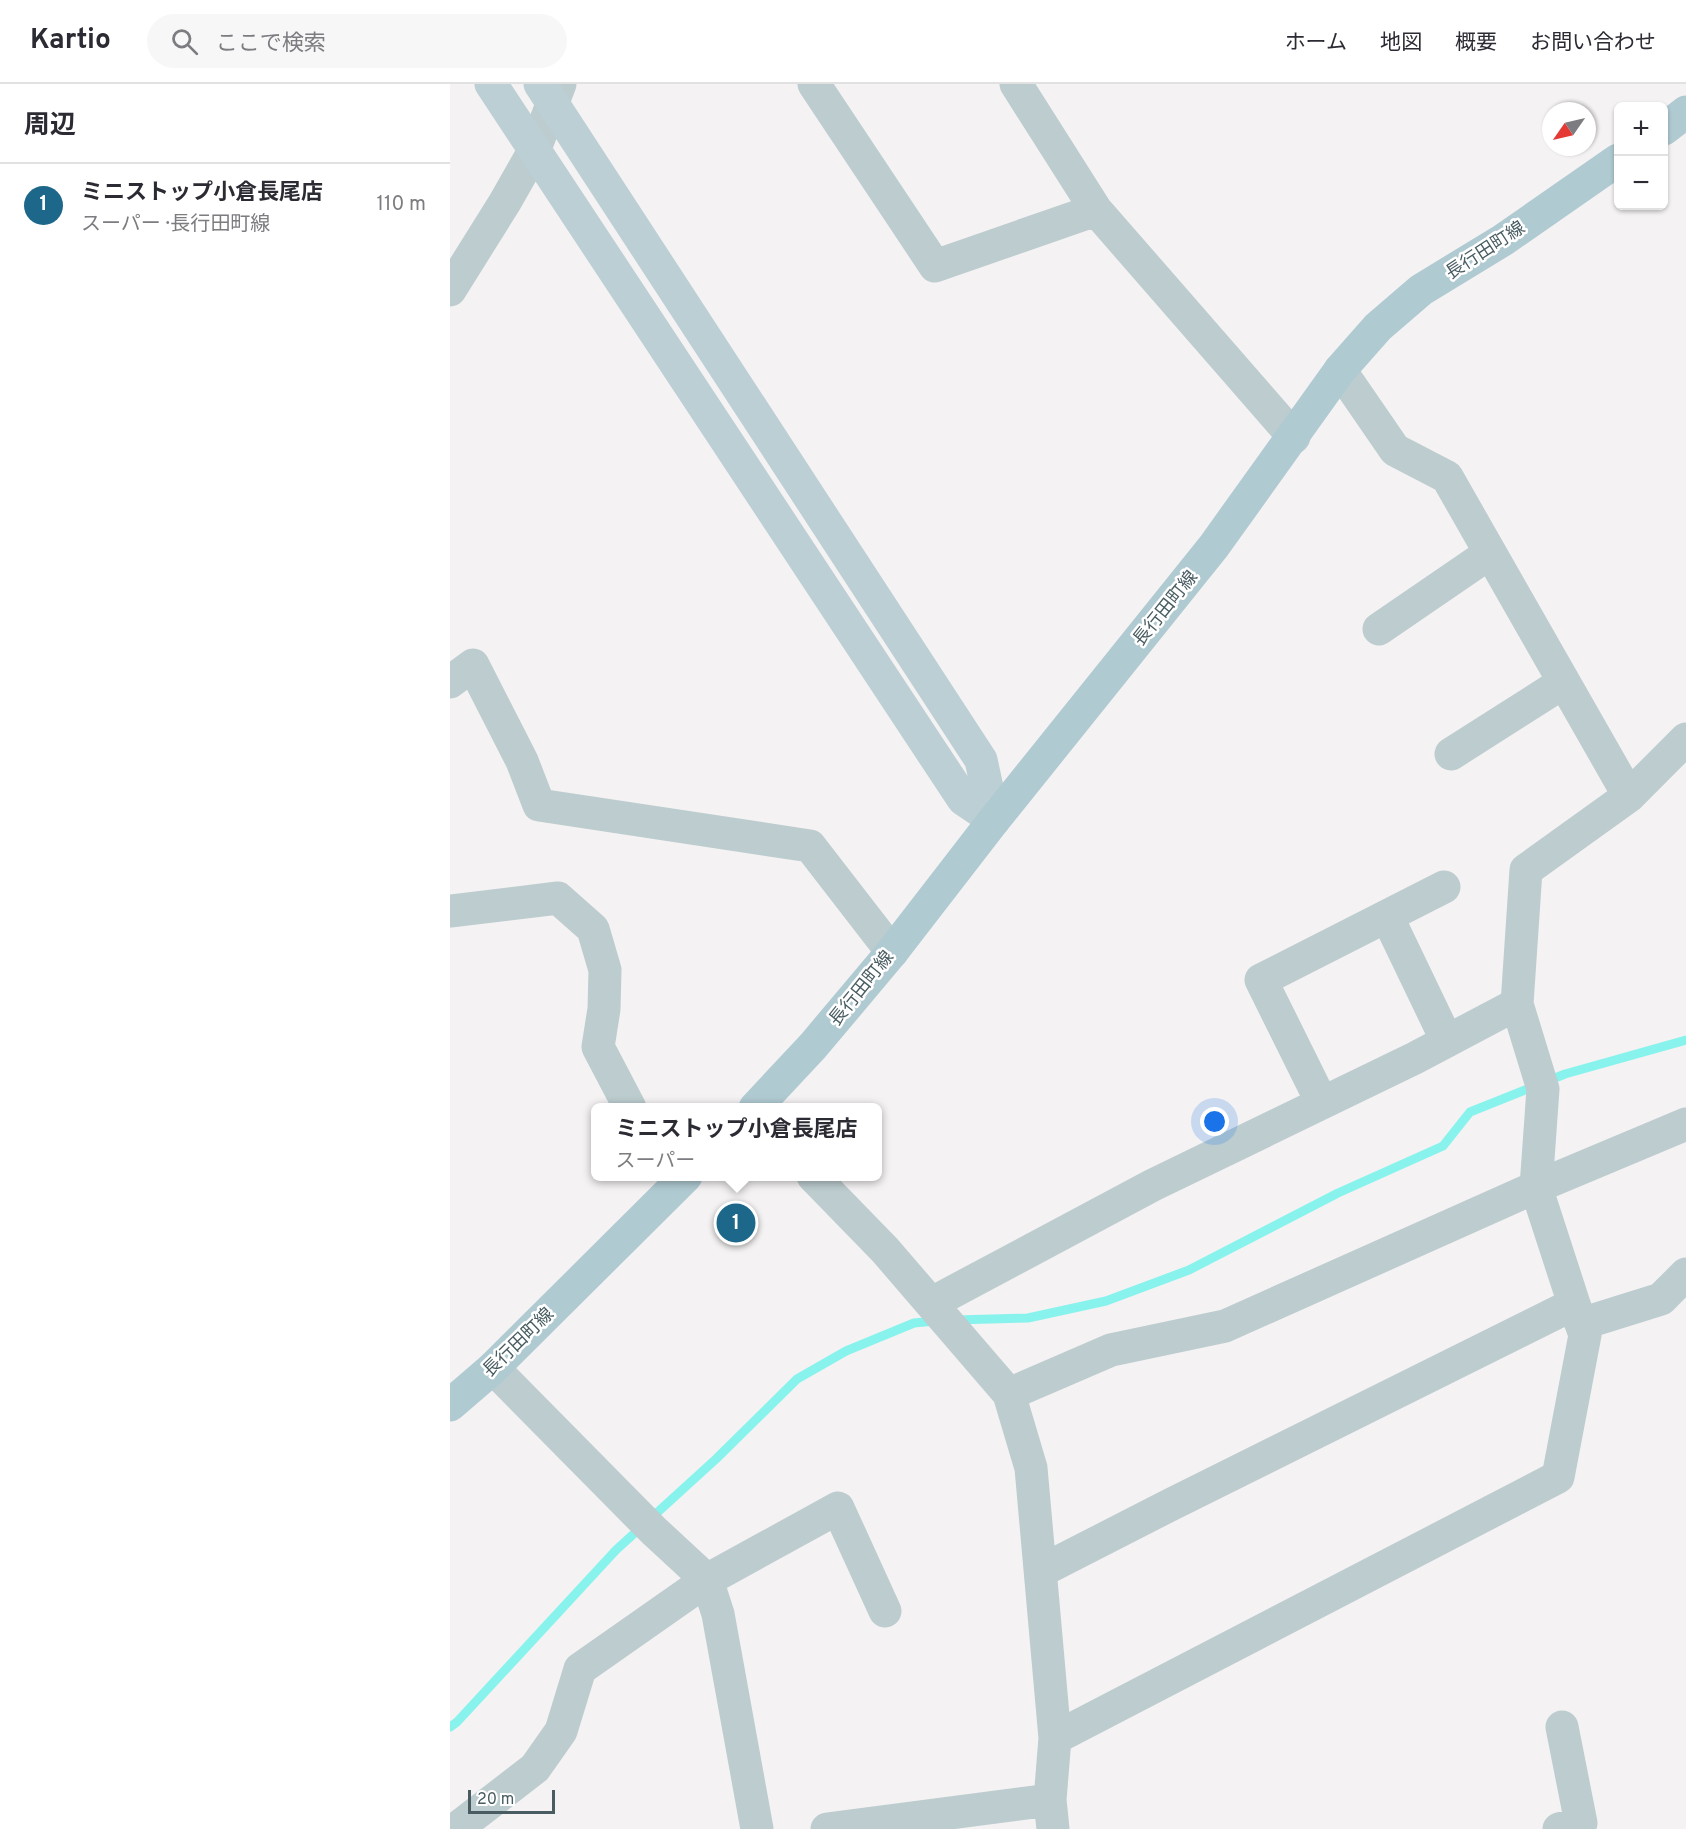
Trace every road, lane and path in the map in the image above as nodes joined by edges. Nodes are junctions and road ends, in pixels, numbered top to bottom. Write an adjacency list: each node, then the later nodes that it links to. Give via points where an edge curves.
1 (491, 84): 7 (street)
2 (814, 84): 9 (street, via 935,266)
3 (1016, 84): 9 (street)
4 (550, 91): 7 (street); 20 (street, via 981,760)
5 (1686, 112): 6 (main road)
6 (1668, 126)
7 (534, 151): 10 (street); 20 (street, via 963,799)
8 (1614, 163): 11 (main road, 長行田町線, via 1503,240 1421,290 1378,327)
9 (1096, 210): 12 (street)
10 (450, 290)
11 (1340, 370): 12 (main road, 長行田町線); 13 (street, via 1395,450 1447,477)
12 (1294, 436): 20 (main road, 長行田町線, via 1214,546)
13 (1490, 553): 14 (street); 16 (street)
14 (1379, 629)
15 (450, 682): 24 (street, via 473,665 522,760 539,804 810,846)
16 (1564, 682): 18 (street); 19 (street)
17 (1686, 739): 19 (street)
18 (1451, 754)
19 (1629, 796): 25 (street, via 1526,870)
20 (994, 820): 24 (main road, 長行田町線)
21 (1444, 887): 23 (street)
22 (450, 911): 27 (street, via 558,898 593,929 605,970 598,1047)
23 (1387, 916): 26 (street); 29 (street, via 1261,980)
24 (892, 952): 28 (main road, 長行田町線)
25 (1517, 1004): 26 (street); 33 (street, via 1543,1089)
26 (1447, 1041): 29 (street)
27 (628, 1103)
28 (759, 1103)
29 (1322, 1103): 35 (street, via 1153,1185)
30 (1686, 1124): 33 (street)
31 (674, 1181): 37 (main road, 長行田町線)
32 (818, 1181): 35 (street)
33 (1536, 1187): 36 (street); 38 (street, via 1225,1326 1111,1350)
34 (1686, 1274): 36 (street, via 1661,1299)
35 (932, 1303): 38 (street)
36 (1577, 1314): 40 (street, via 1170,1505); 44 (street, via 1585,1335 1558,1477)
37 (493, 1368): 39 (main road, 長行田町線); 41 (street)
38 (1009, 1394): 40 (street, via 1031,1468)
39 (450, 1405)
40 (1041, 1572): 44 (street)
41 (707, 1580): 42 (street, via 838,1508); 46 (street, via 580,1669 561,1731 535,1768); 47 (street, via 718,1614)
42 (885, 1611)
43 (1562, 1727): 49 (street, via 1581,1823)
44 (1055, 1738): 45 (street)
45 (1051, 1814): 48 (street)
46 (456, 1829)
47 (757, 1829)
48 (827, 1829)
49 (1558, 1829)

